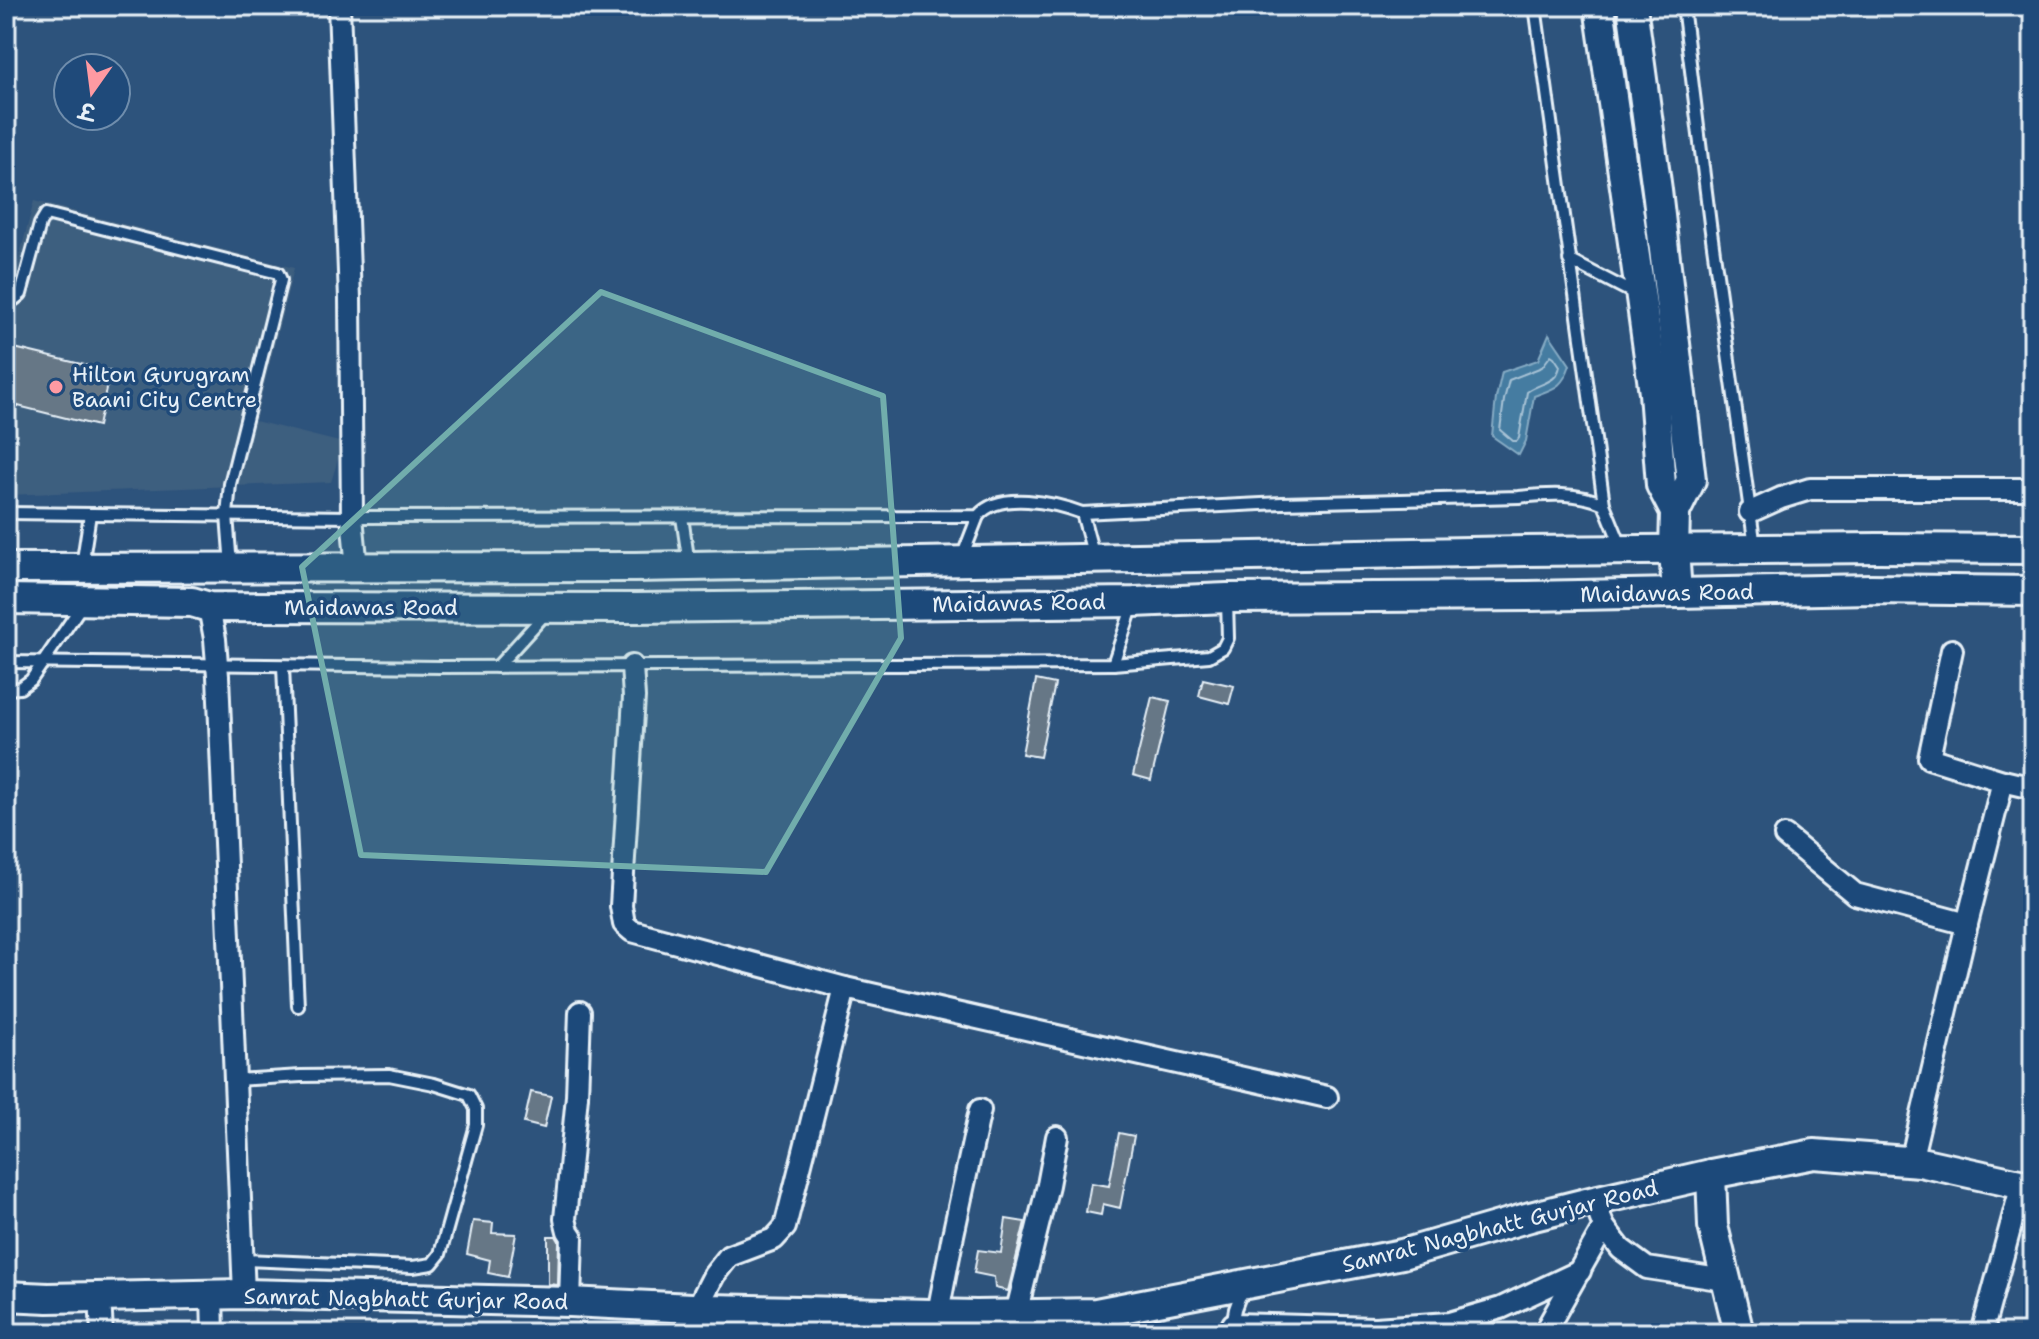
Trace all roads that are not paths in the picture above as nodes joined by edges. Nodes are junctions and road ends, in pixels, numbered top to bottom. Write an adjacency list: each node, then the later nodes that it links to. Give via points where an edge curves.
1 (339, 6): 18 (street)
2 (1535, 6): 6 (lane)
3 (1599, 6): 8 (street)
4 (1632, 6): 11 (street, via 1691,480)
5 (1683, 6): 12 (lane)
6 (1569, 260): 8 (lane); 10 (lane)
7 (6, 297): 16 (lane, via 21,294 46,214 278,273 281,280 230,484)
8 (1641, 298): 11 (street, via 1661,485)
9 (2033, 489): 12 (street, via 1810,489)
10 (1604, 504): 14 (lane, via 1551,494); 22 (lane)
11 (1675, 512): 23 (street)
12 (1750, 512): 20 (lane)
13 (6, 513): 15 (lane)
14 (1082, 513): 17 (lane, via 1039,501 1001,503 984,508); 24 (lane)
15 (90, 514): 16 (lane); 28 (lane)
16 (227, 515): 18 (lane); 29 (lane)
17 (978, 516): 19 (lane); 25 (lane)
18 (352, 517): 19 (lane); 30 (street)
19 (682, 517): 26 (lane)
20 (1755, 549): 21 (street, Maidawas Road); 23 (street, Maidawas Road)
21 (2033, 549)
22 (1623, 550): 23 (street, Maidawas Road); 24 (street, Maidawas Road)
23 (1674, 550): 32 (street)
24 (1095, 559): 25 (street, Maidawas Road)
25 (960, 562): 26 (street, Maidawas Road)
26 (689, 566): 30 (street, Maidawas Road)
27 (6, 568): 28 (street, Maidawas Road)
28 (81, 568): 29 (street, Maidawas Road)
29 (232, 568): 30 (street, Maidawas Road)
30 (357, 568)
31 (2033, 591): 32 (street, Maidawas Road)
32 (1677, 593): 33 (street, Maidawas Road)
33 (1227, 598): 36 (street, Maidawas Road); 42 (lane, via 1228,638 1223,648 1209,656)
34 (6, 599): 35 (street, Maidawas Road)
35 (85, 600): 37 (street, Maidawas Road, via 192,602); 41 (lane)
36 (1134, 602): 38 (street, Maidawas Road); 42 (lane)
37 (209, 607): 38 (street, Maidawas Road); 43 (street)
38 (551, 607): 46 (lane)
39 (1952, 650): 48 (street, via 1929,758)
40 (6, 662): 41 (lane)
41 (42, 662): 43 (lane); 47 (lane, via 31,680)
42 (1113, 664): 45 (lane)
43 (217, 666): 44 (lane); 55 (street)
44 (283, 666): 46 (lane); 53 (lane)
45 (632, 666): 46 (lane); 52 (street, via 624,924 632,931)
46 (497, 667)
47 (6, 689)
48 (2003, 781): 49 (street); 51 (street)
49 (2033, 788)
50 (1785, 836): 51 (street, via 1855,894)
51 (1967, 924): 59 (street)
52 (845, 988): 56 (street); 75 (street, via 785,1227 774,1239 729,1256 714,1275)
53 (298, 1006)
54 (580, 1012): 72 (street, via 565,1219 572,1237)
55 (235, 1080): 64 (street); 64 (lane, via 389,1075 469,1095 476,1109 440,1254 432,1264)
56 (1327, 1097)
57 (980, 1110): 73 (street)
58 (1057, 1137): 74 (street)
59 (1911, 1161): 60 (street, Samrat Nagbhatt Gurjar Road, via 1814,1154); 61 (street, Samrat Nagbhatt Gurjar Road)
60 (1711, 1174): 62 (street, Samrat Nagbhatt Gurjar Road); 66 (street, via 1713,1226)
61 (2027, 1186): 82 (street)
62 (1594, 1201): 63 (street); 67 (street, Samrat Nagbhatt Gurjar Road, via 1402,1254)
63 (1604, 1227): 65 (street); 66 (street, via 1621,1249 1647,1268)
64 (243, 1260): 68 (street)
65 (1580, 1271): 77 (street, via 1501,1308 1449,1323); 80 (street)
66 (1725, 1280): 81 (street)
67 (1244, 1285): 74 (street, Samrat Nagbhatt Gurjar Road, via 1096,1313); 77 (lane)
68 (244, 1294): 69 (street, Samrat Nagbhatt Gurjar Road); 72 (street, Samrat Nagbhatt Gurjar Road)
69 (212, 1295): 71 (street, Samrat Nagbhatt Gurjar Road); 79 (street)
70 (6, 1296): 71 (street, Samrat Nagbhatt Gurjar Road)
71 (100, 1297): 78 (street)
72 (570, 1302): 75 (street, Samrat Nagbhatt Gurjar Road)
73 (938, 1313): 74 (street, Samrat Nagbhatt Gurjar Road); 76 (street, Samrat Nagbhatt Gurjar Road)
74 (1016, 1314)
75 (705, 1317): 76 (street, Samrat Nagbhatt Gurjar Road)
76 (906, 1323)
77 (1232, 1328)
78 (102, 1333)
79 (213, 1333)
80 (1544, 1333)
81 (1739, 1333)
82 (1982, 1333)

